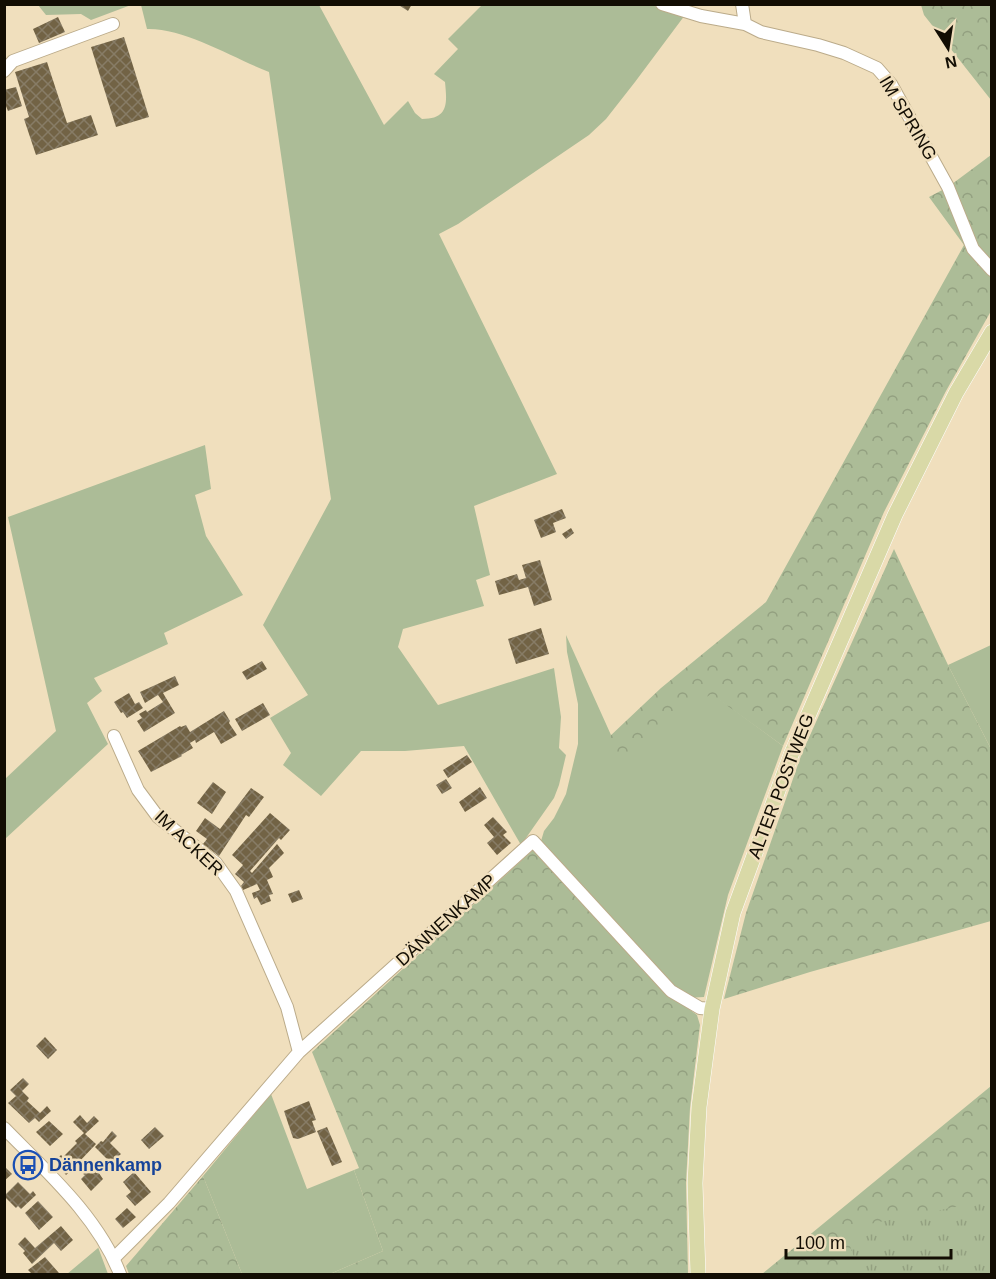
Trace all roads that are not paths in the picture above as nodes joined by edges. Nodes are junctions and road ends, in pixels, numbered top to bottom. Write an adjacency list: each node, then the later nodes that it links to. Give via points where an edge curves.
1 (662, 4): 4 (street, IM SPRING)
2 (742, 4): 4 (street)
3 (112, 24): 5 (street, via 13,62)
4 (745, 24): 6 (street, IM SPRING, via 760,32 844,53 869,63 884,75 948,187 973,249)
5 (4, 71)
6 (992, 270)
7 (992, 332): 9 (main road, ALTER POSTWEG, via 956,393 895,514 791,755 733,913)
8 (114, 736): 10 (street, IM ACKER, via 138,790 158,817 216,863 236,891 287,1007)
9 (712, 1009): 10 (street, DÄNNENKAMP, via 700,1008 671,991 533,841); 14 (main road, ALTER POSTWEG, via 699,1107 695,1183)
10 (299, 1052): 12 (street, DÄNNENKAMP, via 169,1203)
11 (4, 1128): 12 (street, via 76,1204)
12 (114, 1258): 13 (street)
13 (120, 1275)
14 (698, 1275)

